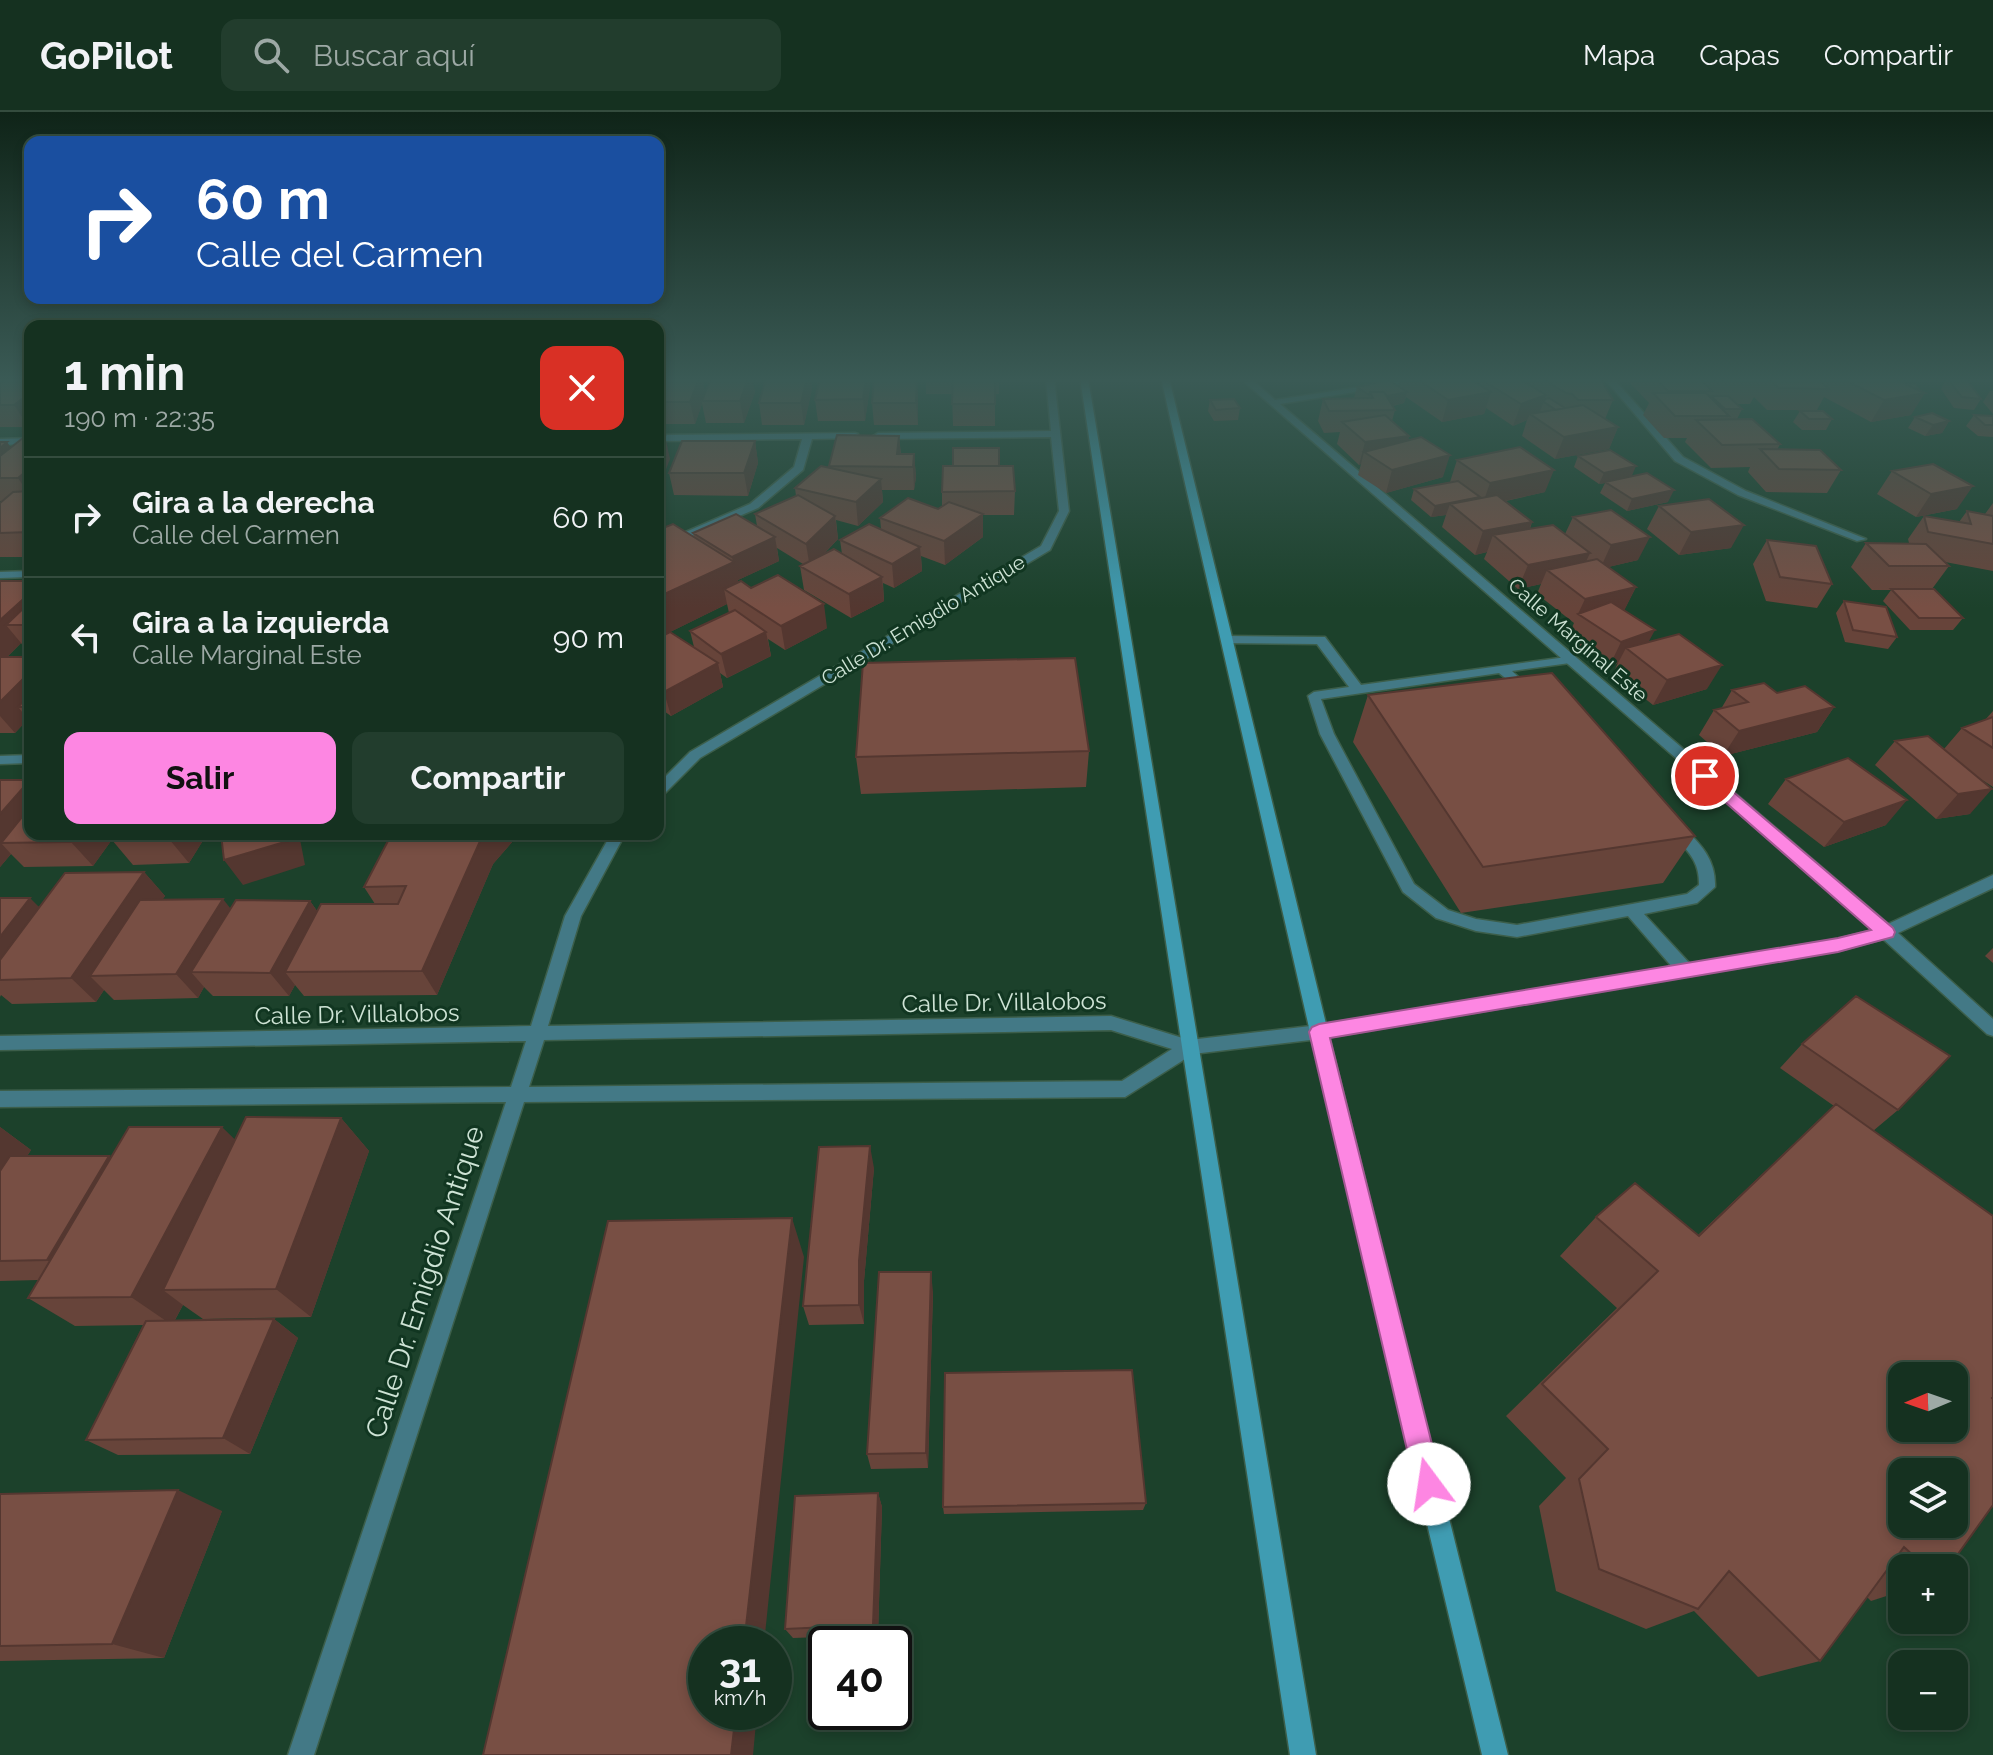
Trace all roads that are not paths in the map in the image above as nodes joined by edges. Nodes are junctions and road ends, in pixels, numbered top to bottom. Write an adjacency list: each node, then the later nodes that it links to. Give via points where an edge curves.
1 (803, 455): 8 (street, via 799,468 754,506)
2 (1059, 455): 18 (street, Calle Dr. Emigdio Antique, via 1064,511 1046,548 695,755)
3 (1096, 455): 29 (street)
4 (1183, 455): 11 (street)
5 (1331, 455): 12 (street, Calle Marginal Este)
6 (1675, 455): 7 (street, via 1742,493)
7 (1861, 539)
8 (664, 545)
9 (24, 574): 10 (street)
10 (0, 575)
11 (1227, 640): 14 (street, via 1321,640); 26 (street)
12 (1570, 659): 13 (street); 23 (street, Calle Marginal Este)
13 (1502, 669): 14 (street); 15 (street)
14 (1358, 690): 22 (street, via 1314,696 1327,734 1408,888 1442,914 1517,931)
15 (1537, 701)
16 (24, 759): 17 (street)
17 (0, 760)
18 (664, 786)
19 (1664, 818): 22 (street, via 1698,850 1709,870 1707,887 1691,899)
20 (615, 840): 27 (street, Calle Dr. Emigdio Antique, via 573,916)
21 (1993, 881): 23 (street)
22 (1632, 911): 24 (street)
23 (1886, 932): 24 (street); 25 (street, Calle Marginal Este)
24 (1686, 971): 26 (street)
25 (1993, 1029)
26 (1319, 1032): 29 (street); 34 (street)
27 (537, 1035): 28 (street, Calle Dr. Villalobos); 29 (street, Calle Dr. Villalobos, via 1111,1023); 30 (street, Calle Dr. Emigdio Antique)
28 (0, 1043)
29 (1189, 1047): 30 (street, via 1125,1089); 33 (street)
30 (518, 1094): 31 (street); 32 (street, Calle Dr. Emigdio Antique)
31 (0, 1099)
32 (301, 1755)
33 (1303, 1755)
34 (1495, 1755)

